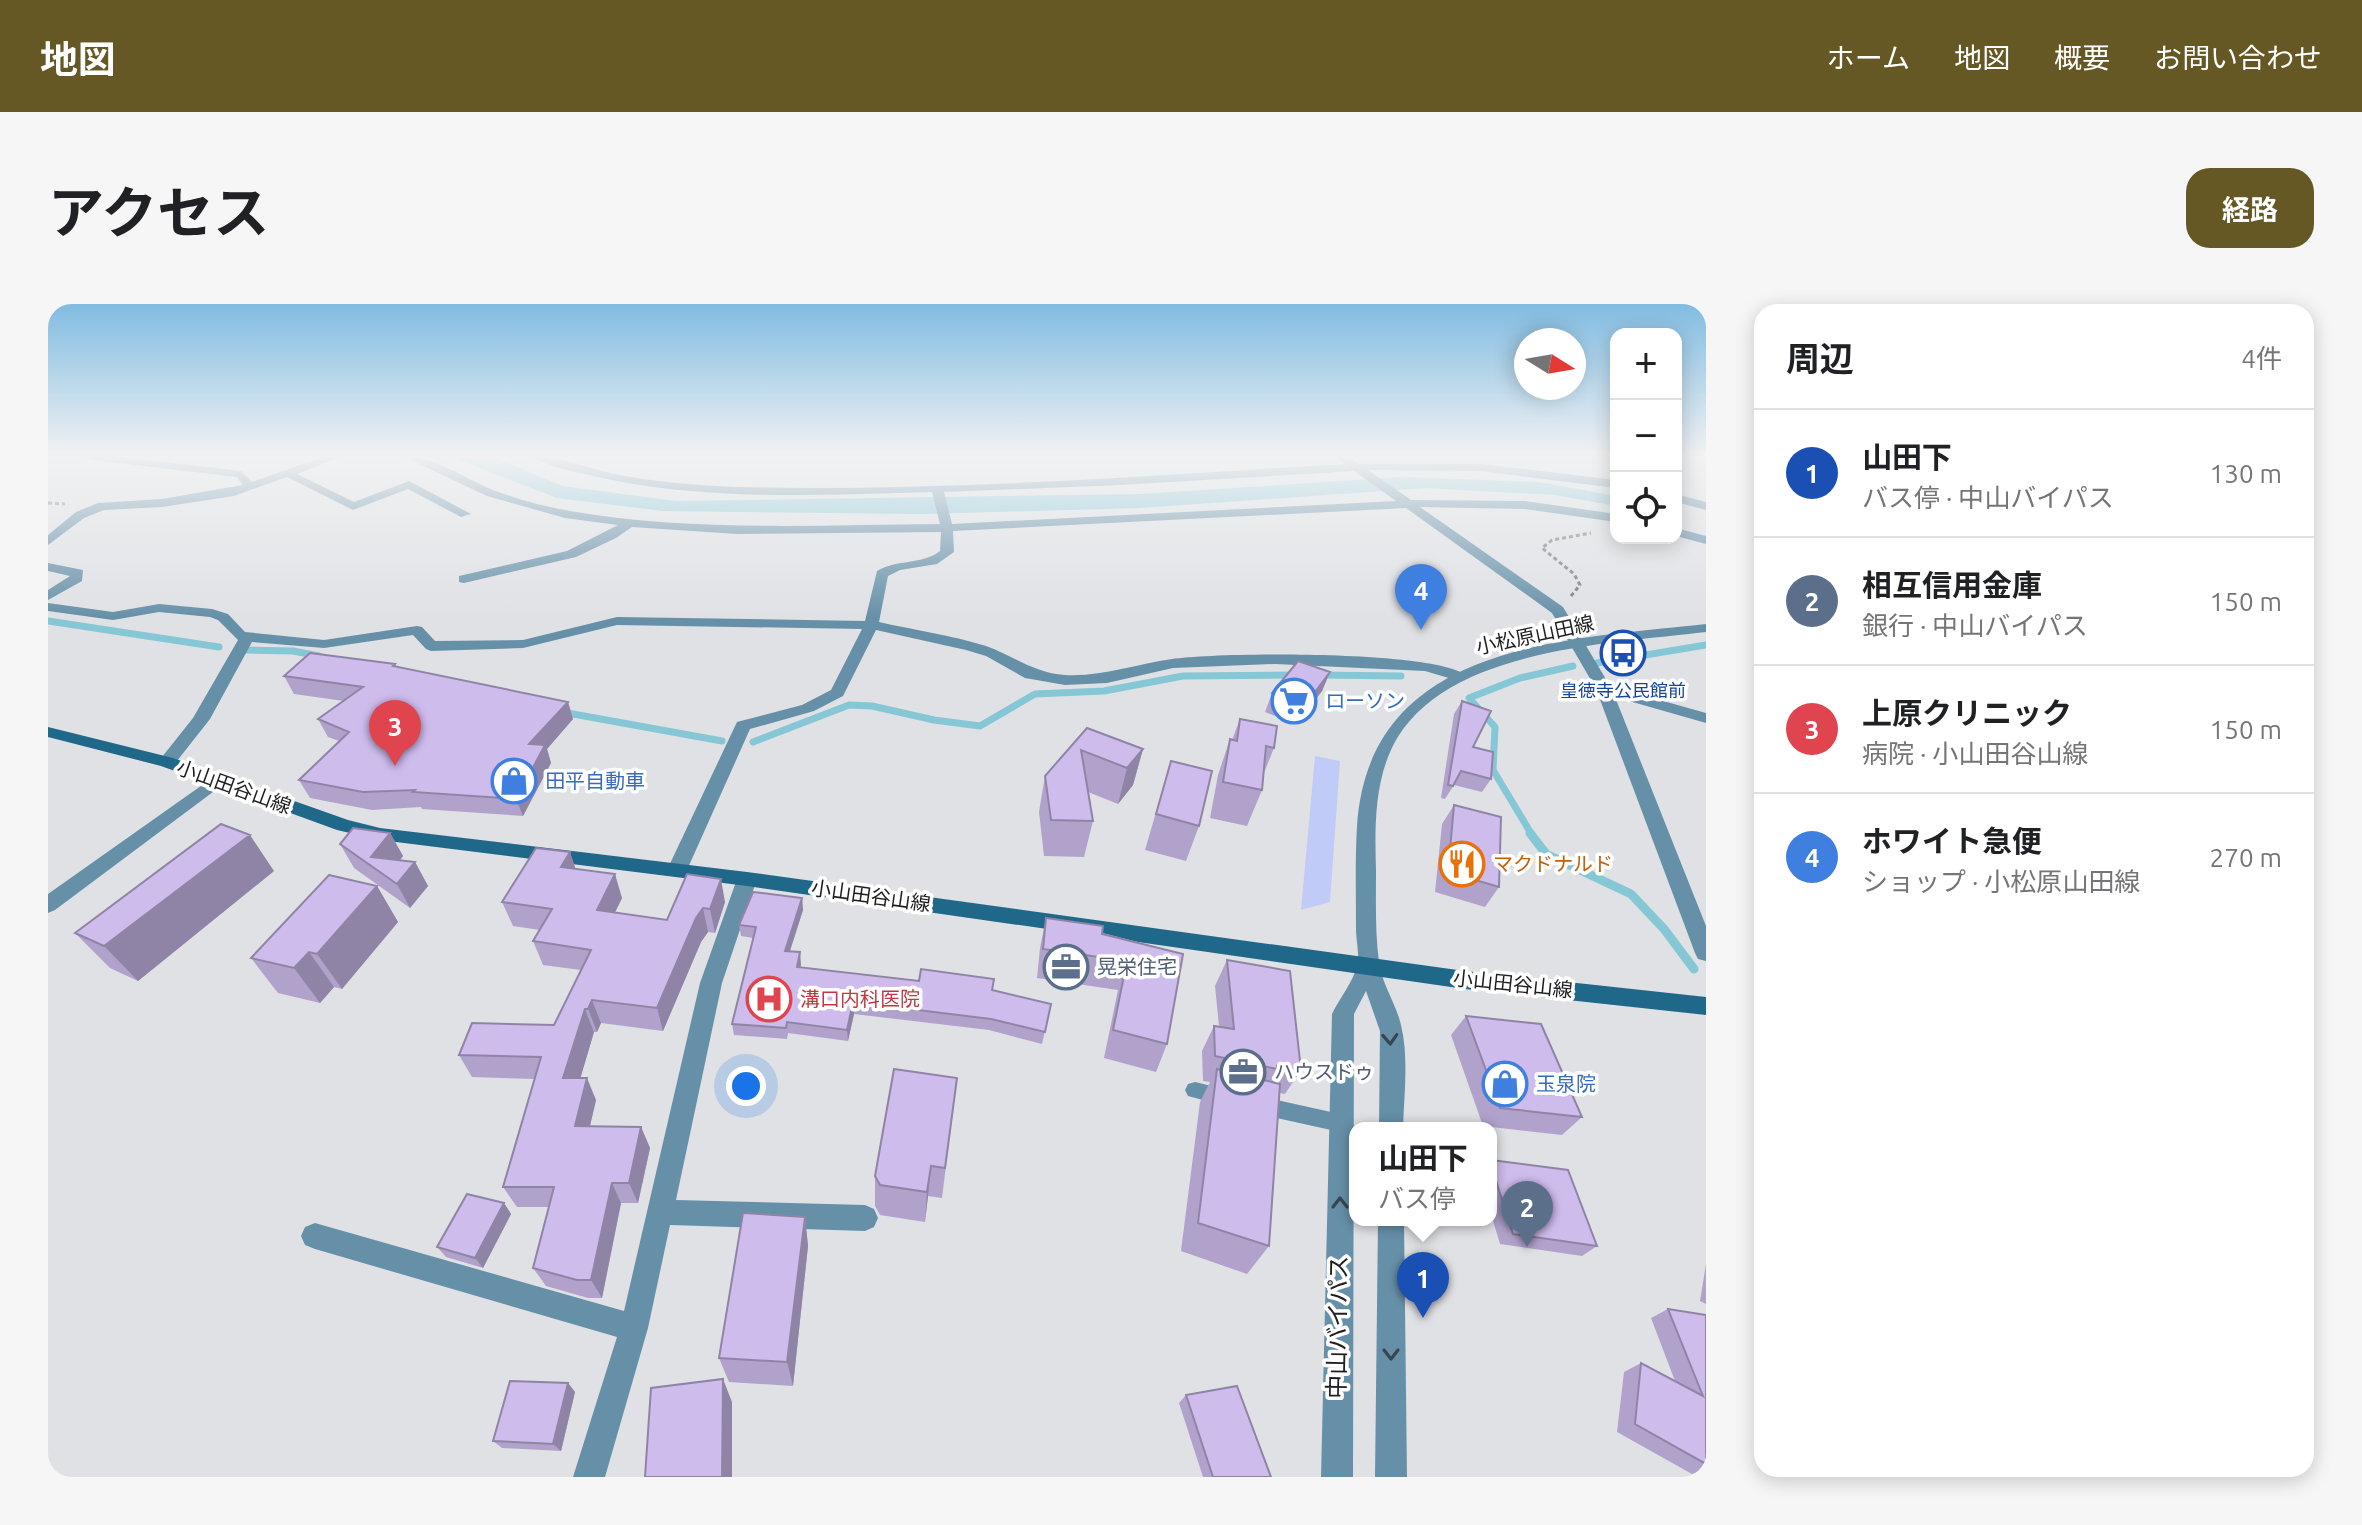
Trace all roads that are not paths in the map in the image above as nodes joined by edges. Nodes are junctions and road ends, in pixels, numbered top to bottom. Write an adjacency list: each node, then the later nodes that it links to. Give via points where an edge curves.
1 (95, 509): 14 (street)
2 (455, 509): 8 (street)
3 (551, 509): 10 (street)
4 (942, 509): 11 (street)
5 (1333, 509): 11 (street)
6 (1413, 509): 22 (street, via 1558,610)
7 (1547, 509): 9 (street)
8 (465, 514)
9 (1610, 517)
10 (629, 523): 11 (street, via 737,530); 16 (street, via 595,545)
11 (947, 528): 19 (street, via 949,546 942,557 882,574)
12 (1682, 534): 13 (street)
13 (1706, 540)
14 (48, 541)
15 (48, 567): 17 (street, via 78,573 75,581)
16 (464, 579)
17 (48, 596)
18 (48, 607): 21 (street, via 113,616 159,608 198,611 223,617)
19 (871, 625): 21 (street, via 617,621 509,645 431,646 417,630 324,644); 23 (street, via 970,646 1031,675 1065,680 1107,678 1173,663 1275,659 1426,666); 29 (street, via 837,693 808,708 743,726)
20 (1706, 628): 22 (street, 小松原山田線)
21 (247, 637): 27 (street, via 195,729)
22 (1577, 646): 23 (street, 小松原山田線, via 1506,659); 24 (street)
23 (1459, 676): 33 (street, 小松原山田線, via 1404,716 1385,743 1373,779 1366,842)
24 (1604, 689): 25 (street); 32 (street)
25 (1706, 718)
26 (48, 732): 27 (main road, 小山田谷山線)
27 (167, 762): 28 (main road, 小山田谷山線)
28 (215, 782): 29 (main road, 小山田谷山線, via 380,834); 31 (street)
29 (677, 870): 30 (main road, 小山田谷山線)
30 (747, 879): 33 (main road, 小山田谷山線); 38 (street, via 711,983)
31 (48, 905)
32 (1706, 953)
33 (1368, 965): 34 (main road, 小山田谷山線); 36 (street, one-way to 36, via 1391,1029); 37 (street, 中山バイパス, via 1343,1014)
34 (1706, 1006)
35 (1195, 1090): 37 (lane)
36 (1391, 1122)
37 (1340, 1123): 44 (street, 中山バイパス, one-way to 37)
38 (661, 1212): 39 (street); 42 (street)
39 (865, 1218)
40 (1391, 1226): 45 (street, one-way to 45)
41 (315, 1236): 42 (street)
42 (634, 1328): 43 (street)
43 (589, 1477)
44 (1337, 1477)
45 (1391, 1477)

